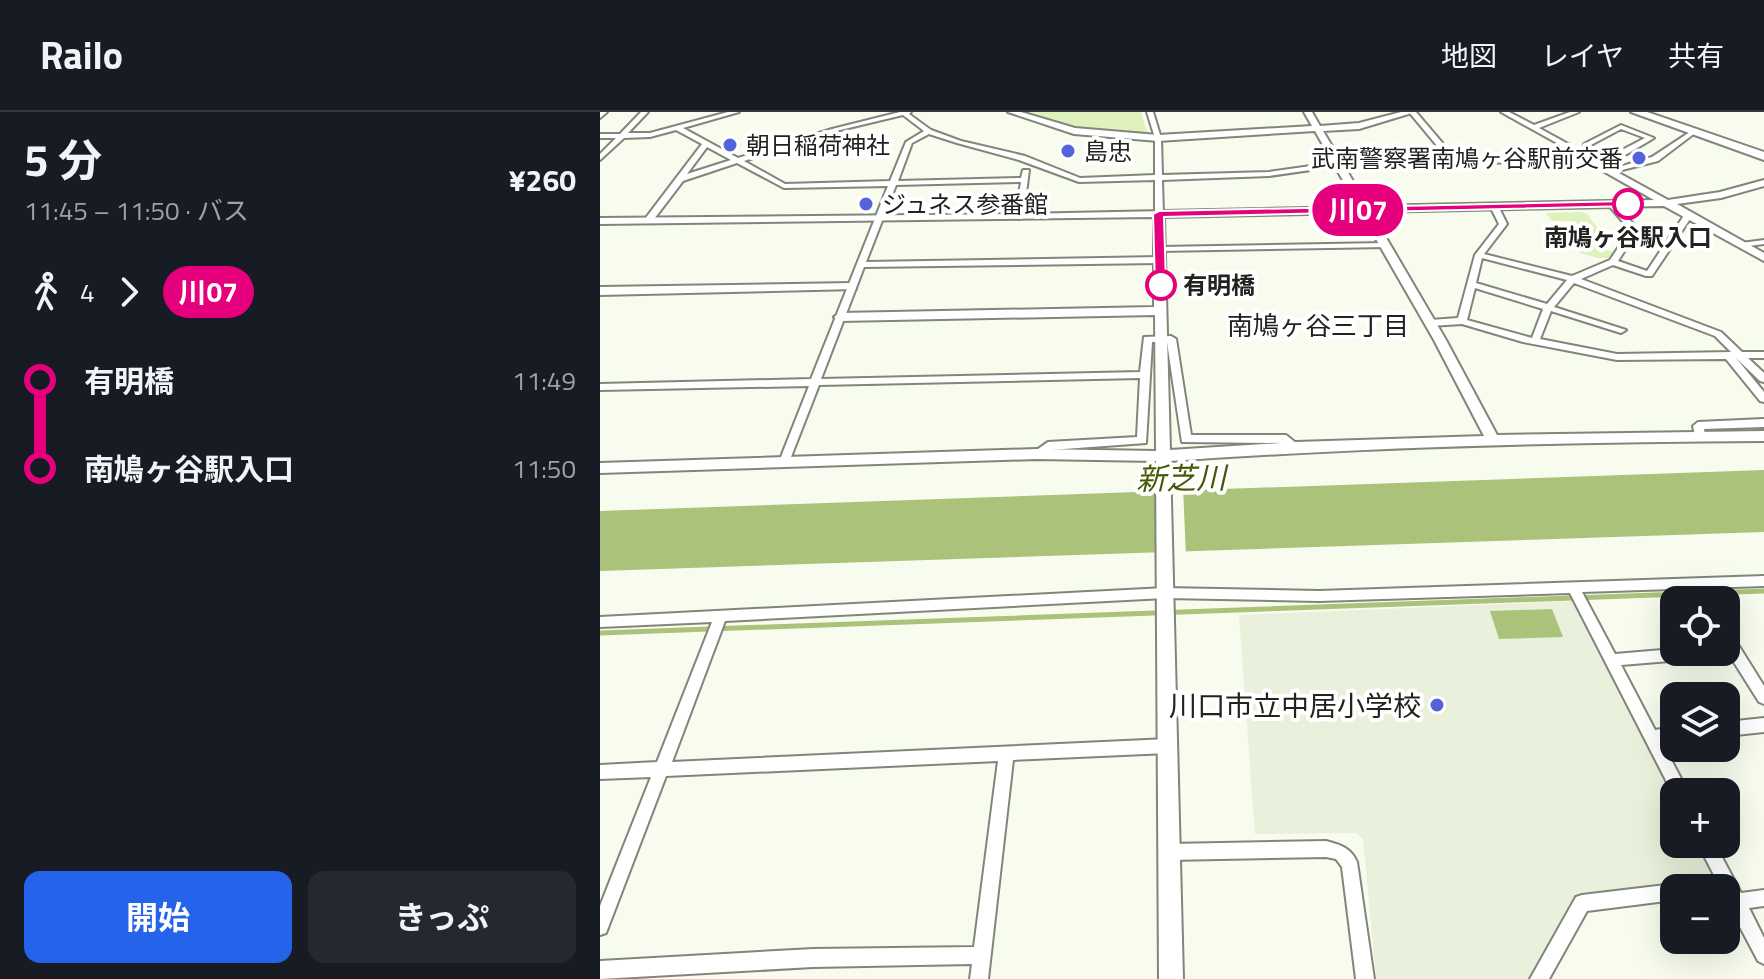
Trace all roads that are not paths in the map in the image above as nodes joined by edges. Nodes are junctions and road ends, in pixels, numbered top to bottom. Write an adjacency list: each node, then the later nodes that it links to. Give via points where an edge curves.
1 (604, 112): 13 (street)
2 (645, 112): 20 (street)
3 (736, 112): 15 (street)
4 (906, 112): 17 (street); 26 (street)
5 (1012, 112): 21 (street, via 1074,131)
6 (1150, 112): 21 (street)
7 (1308, 112): 16 (street)
8 (1412, 112): 16 (street); 28 (street)
9 (1504, 112): 14 (street)
10 (1576, 112): 14 (street)
11 (1636, 112): 18 (highway)
12 (1652, 112): 23 (highway)
13 (600, 116)
14 (1533, 128): 28 (street, via 1568,146 1568,152)
15 (679, 129): 20 (street); 22 (street)
16 (1318, 130): 21 (street); 29 (street)
17 (929, 131): 27 (street); 34 (street, via 909,142)
18 (1693, 132): 23 (highway); 30 (street, via 1655,159)
19 (600, 136): 20 (street)
20 (621, 137): 24 (street)
21 (1158, 138): 31 (street)
22 (707, 143): 26 (street); 32 (street)
23 (1764, 153)
24 (600, 158)
25 (1600, 159): 25 (street, via 1586,145 1621,127 1651,138); 30 (street)
26 (738, 160): 32 (street); 34 (street, via 784,186)
27 (1029, 161): 31 (street, via 1079,180); 33 (street)
28 (1455, 163): 29 (street)
29 (1339, 164): 31 (street, via 1269,174); 39 (street)
30 (1610, 171): 36 (street)
31 (1159, 178): 40 (street)
32 (680, 179): 45 (street)
33 (1025, 180): 34 (street); 42 (street)
34 (894, 183): 43 (street)
35 (1764, 183): 36 (street)
36 (1665, 203): 37 (street); 41 (street)
37 (1613, 205): 38 (street); 52 (street, via 1634,230)
38 (1495, 208): 39 (street); 50 (street, via 1503,224)
39 (1364, 210): 40 (street); 47 (street)
40 (1159, 214): 42 (street); 49 (street)
41 (1688, 216): 48 (street); 52 (street, via 1649,274)
42 (1019, 217): 43 (street)
43 (878, 219): 45 (street); 53 (street)
44 (600, 221): 45 (street)
45 (648, 221)
46 (1764, 242): 48 (street)
47 (1385, 245): 49 (street); 62 (street)
48 (1741, 245): 51 (street)
49 (1160, 255): 53 (street); 59 (street)
50 (1479, 255): 54 (street); 55 (street)
51 (1764, 258)
52 (1613, 262): 54 (street)
53 (861, 265): 56 (street)
54 (1573, 279): 58 (street); 66 (street, via 1718,334)
55 (1471, 284): 58 (street); 61 (street)
56 (852, 287): 57 (street); 60 (street)
57 (600, 291)
58 (1548, 307): 63 (street); 65 (street)
59 (1161, 311): 60 (street); 64 (street)
60 (840, 317): 71 (street)
61 (1462, 321): 62 (street); 65 (street)
62 (1430, 323): 77 (street)
63 (1621, 330)
64 (1161, 339): 69 (street, via 1147,339); 78 (street, via 1171,339 1186,439 1286,439); 80 (street)
65 (1535, 341): 67 (street, via 1617,357)
66 (1754, 356): 67 (street); 68 (street); 70 (street)
67 (1730, 357): 73 (street)
68 (1764, 365)
69 (1146, 375): 71 (street); 79 (street, via 1142,440 1048,446)
70 (1764, 379)
71 (814, 385): 72 (street); 81 (street)
72 (600, 387)
73 (1764, 399)
74 (1764, 423): 75 (street, via 1698,426)
75 (1700, 436): 76 (street); 77 (street)
76 (1764, 436)
77 (1493, 440): 78 (street)
78 (1296, 447): 80 (street)
79 (1036, 454): 80 (street); 81 (street)
80 (1164, 459): 84 (street)
81 (784, 462): 82 (street)
82 (600, 468)
83 (1764, 581): 85 (street)
84 (1165, 589): 85 (street, via 1319,596); 86 (street); 96 (street)
85 (1574, 589): 89 (street)
86 (720, 618): 87 (street); 98 (street)
87 (600, 622)
88 (1660, 656): 89 (street)
89 (1611, 660): 95 (street)
90 (1740, 660): 91 (street)
91 (1764, 698)
92 (1764, 725): 93 (street)
93 (1740, 728)
94 (1660, 736): 95 (street)
95 (1652, 737): 100 (street)
96 (1168, 746): 97 (street); 101 (street)
97 (1006, 756): 98 (street); 107 (street)
98 (660, 770): 99 (street); 106 (street)
99 (600, 772)
100 (1673, 778)
101 (1169, 852): 111 (street); 112 (street, via 1341,852 1350,867)
102 (1660, 894): 113 (street, via 1582,903)
103 (1764, 898): 104 (street)
104 (1740, 901)
105 (1740, 910): 108 (street)
106 (600, 927)
107 (981, 955): 109 (street); 110 (street)
108 (1764, 955)
109 (600, 970)
110 (979, 979)
111 (1171, 979)
112 (1365, 979)
113 (1539, 979)

